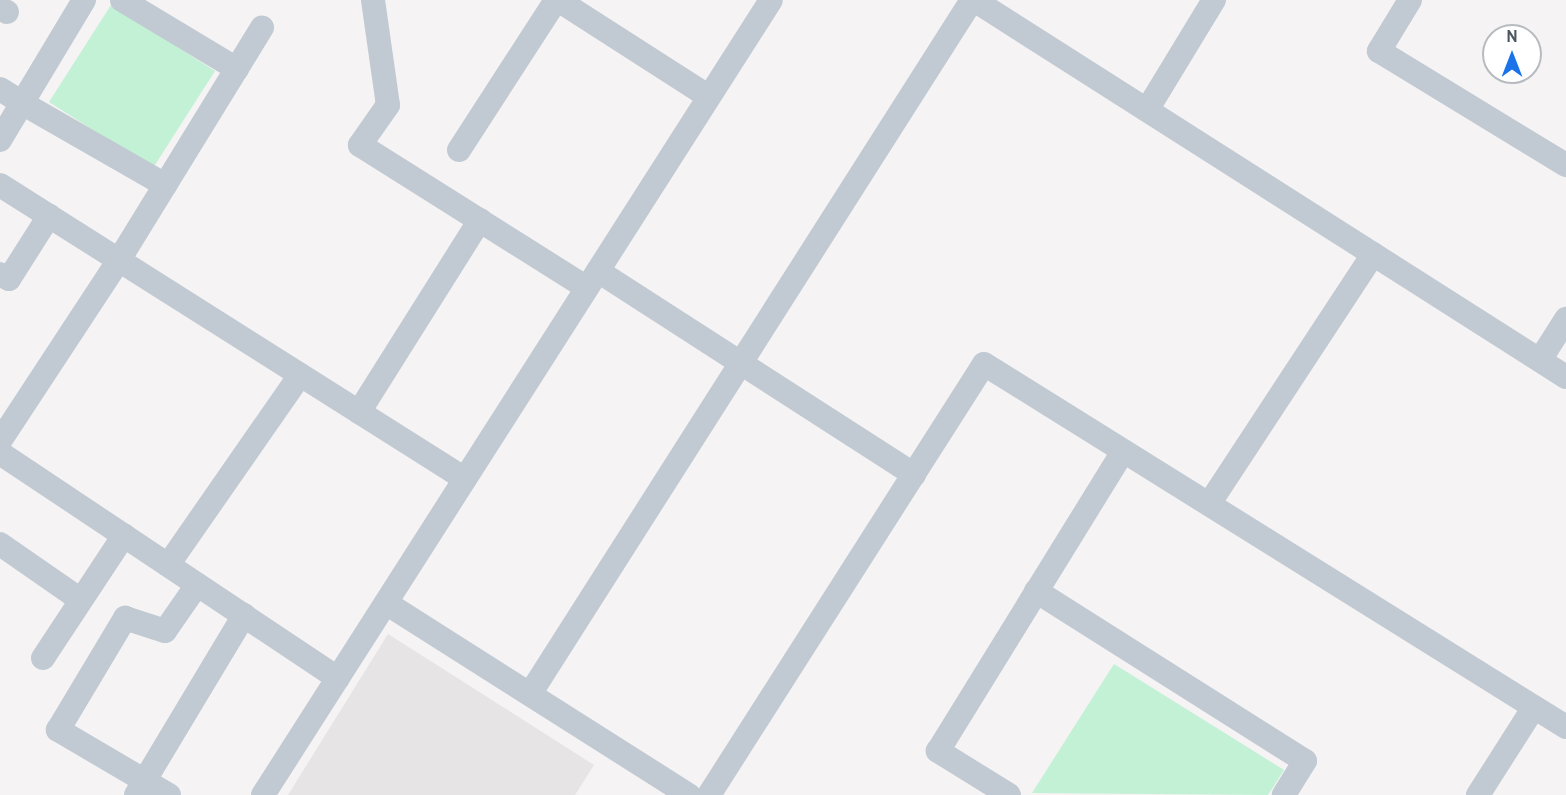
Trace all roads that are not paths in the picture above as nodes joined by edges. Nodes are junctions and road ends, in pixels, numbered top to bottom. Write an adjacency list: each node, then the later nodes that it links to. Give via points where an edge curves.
1 (84, 0): 13 (street)
2 (122, 0): 10 (street)
3 (373, 0): 21 (street, via 388,105 360,145)
4 (557, 0): 12 (street); 16 (street)
5 (771, 0): 12 (street)
6 (973, 0): 14 (street); 28 (street)
7 (1214, 0): 14 (street)
8 (1410, 0): 17 (street, via 1379,51)
9 (262, 28): 10 (street)
10 (237, 69): 18 (street)
11 (0, 89): 13 (street)
12 (709, 97): 25 (street)
13 (22, 103): 15 (street); 18 (street)
14 (1147, 110): 22 (street)
15 (0, 140)
16 (459, 150)
17 (1566, 165)
18 (165, 185): 23 (street)
19 (0, 186): 20 (street)
20 (49, 216): 23 (street); 24 (street, via 9,279)
21 (480, 220): 25 (street); 31 (street)
22 (1373, 254): 27 (street); 37 (street)
23 (119, 260): 29 (street); 32 (street)
24 (0, 274)
25 (592, 279): 28 (street); 36 (street)
26 (1566, 319): 27 (street)
27 (1540, 360): 30 (street)
28 (741, 363): 35 (street); 48 (street)
29 (300, 375): 31 (street); 40 (street)
30 (1566, 376)
31 (359, 412): 36 (street)
32 (0, 441)
33 (1123, 451): 35 (street, via 984,364); 37 (street); 42 (street)
34 (0, 453): 38 (street)
35 (914, 475): 55 (street)
36 (465, 479): 44 (street)
37 (1209, 504): 49 (street)
38 (124, 535): 40 (street); 43 (street)
39 (0, 544): 43 (street)
40 (168, 565): 41 (street)
41 (197, 585): 45 (street); 51 (street, via 165,631 125,618 58,730)
42 (1036, 591): 56 (street, via 938,751); 57 (street, via 1305,761)
43 (81, 600): 46 (street)
44 (386, 603): 47 (street); 48 (street)
45 (244, 615): 47 (street); 51 (street)
46 (44, 658)
47 (338, 678): 53 (street)
48 (530, 694): 54 (street)
49 (1534, 706): 50 (street); 58 (street)
50 (1566, 726)
51 (139, 788): 52 (street)
52 (169, 795)
53 (264, 795)
54 (689, 795)
55 (709, 795)
56 (1010, 795)
57 (1284, 795)
58 (1478, 795)

